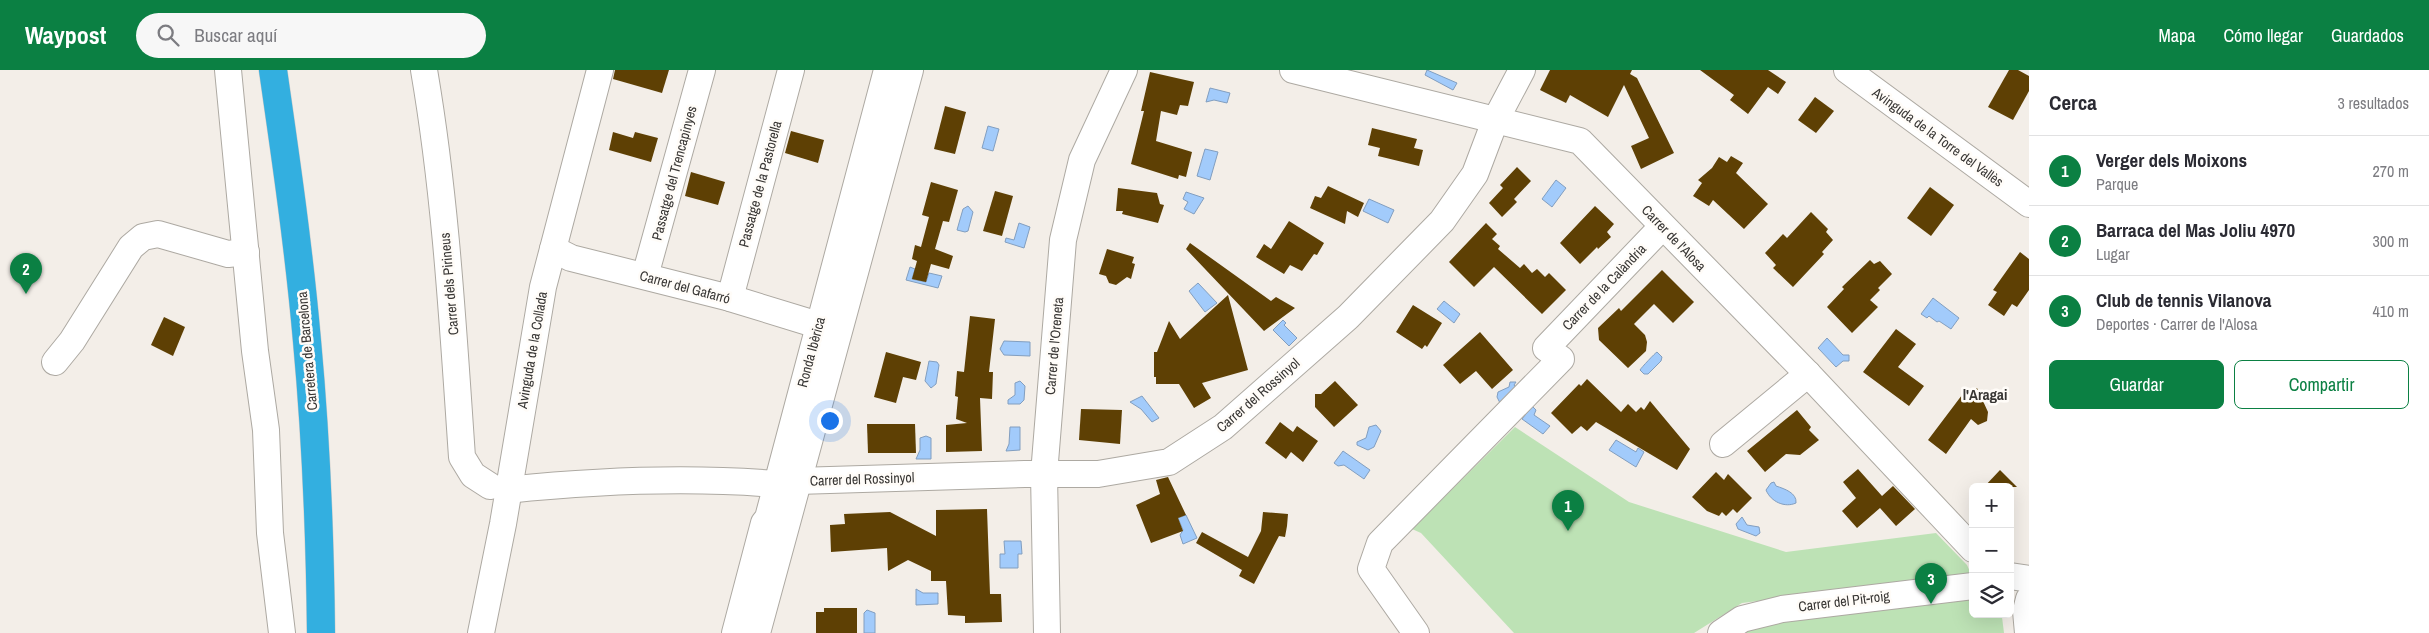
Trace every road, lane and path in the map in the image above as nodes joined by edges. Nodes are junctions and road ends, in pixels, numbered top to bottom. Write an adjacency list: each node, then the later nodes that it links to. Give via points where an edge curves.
1 (228, 70): 17 (street)
2 (273, 70): 32 (highway, Carretera de Barcelona, via 307,342 316,472)
3 (424, 70): 26 (street, Carrer dels Pirineus, via 450,284 462,457 472,475)
4 (600, 70): 16 (street, Avinguda de la Collada)
5 (702, 70): 18 (street, Passatge del Trencapinyes)
6 (791, 70): 19 (street, Passatge de la Pastorella)
7 (887, 70): 20 (street, Ronda Ibèrica)
8 (910, 70): 25 (street, Ronda Ibèrica)
9 (1124, 70): 24 (street, Carrer de l'Oreneta, via 1082,160 1063,240)
10 (1293, 70): 13 (street, Carrer de l'Alosa)
11 (1522, 70): 13 (street, Carrer del Rossinyol)
12 (1847, 70): 14 (street, Avinguda de la Torre del Vallès)
13 (1495, 122): 15 (street, Carrer de l'Alosa, via 1580,141); 24 (street, Carrer del Rossinyol, via 1475,174 1442,221 1348,317 1223,427 1168,462 1098,474)
14 (2029, 204)
15 (1662, 227): 22 (street, Carrer de l'Alosa); 37 (street, Carrer de la Calàndria, via 1546,348 1561,359 1380,543 1371,569)
16 (553, 249): 18 (street, Carrer del Gafarró, via 571,258); 26 (street, Avinguda de la Collada)
17 (246, 252): 21 (street, via 228,254 158,234 143,237 131,247 72,341); 31 (street, via 266,430 270,533)
18 (646, 276): 19 (street, Carrer del Gafarró)
19 (730, 298): 20 (street, Carrer del Gafarró)
20 (818, 325): 25 (street, Ronda Ibèrica)
21 (55, 362)
22 (1808, 374): 23 (street); 27 (street, Carrer de l'Alosa)
23 (1723, 444)
24 (1044, 474): 25 (street, Carrer del Rossinyol); 36 (street, Carrer de l'Oreneta)
25 (786, 483): 26 (street, Carrer del Rossinyol, via 729,480); 34 (street, Ronda Ibèrica); 35 (street, Ronda Ibèrica)
26 (498, 488): 33 (street, Avinguda de la Collada)
27 (1969, 546)
28 (2014, 577): 29 (street)
29 (2029, 579)
30 (1969, 586): 38 (street, Carrer del Pit-roig, via 1782,609 1742,619)
31 (282, 633)
32 (321, 633)
33 (481, 633)
34 (735, 633)
35 (757, 633)
36 (1047, 633)
37 (1416, 633)
38 (1721, 633)

